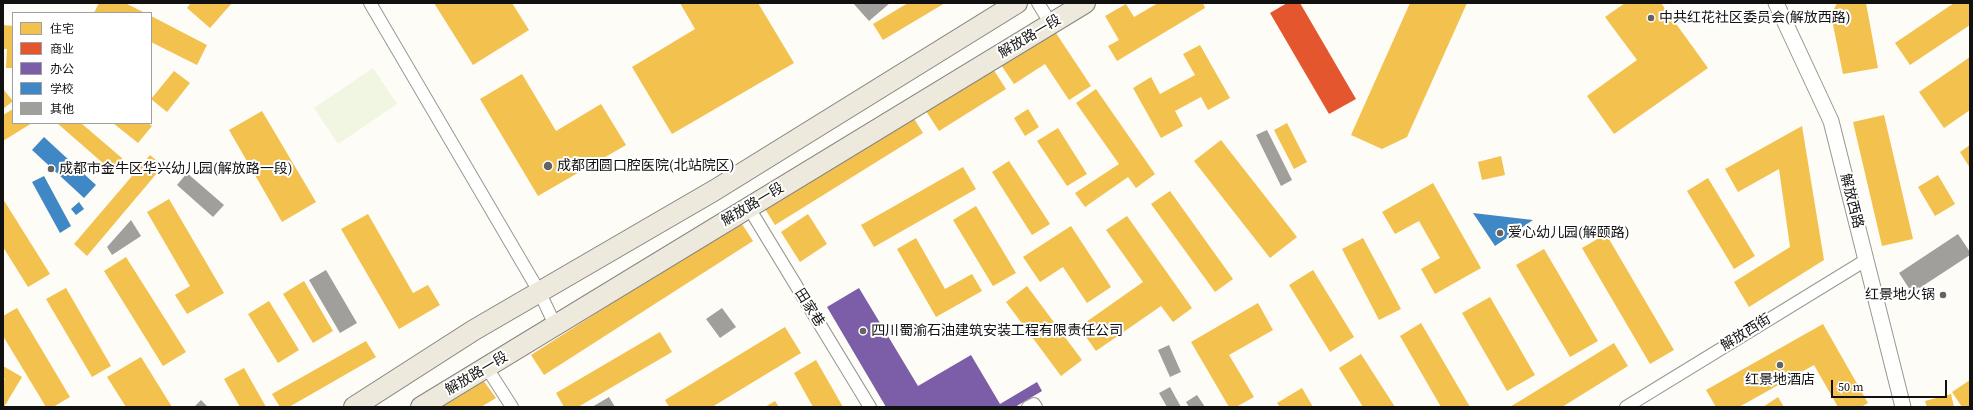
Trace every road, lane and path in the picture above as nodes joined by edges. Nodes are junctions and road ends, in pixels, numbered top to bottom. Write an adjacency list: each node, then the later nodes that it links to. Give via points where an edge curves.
1 (370, 3): 9 (street)
2 (1017, 3): 9 (main road, via 715,190)
3 (1038, 3): 6 (street)
4 (1085, 3): 6 (main road, 解放路一段)
5 (1776, 3): 8 (street, 解放西路, via 1831,121)
6 (1051, 24): 7 (main road, 解放路一段)
7 (748, 208): 10 (main road, 解放路一段); 15 (street, 田家巷)
8 (1866, 260): 18 (street, 解放西街); 19 (street, 解放西路)
9 (540, 293): 10 (street); 12 (main road, via 474,330)
10 (555, 325): 11 (main road, 解放路一段)
11 (487, 368): 13 (main road, 解放路一段); 14 (street)
12 (354, 407)
13 (421, 407)
14 (512, 407)
15 (870, 407)
16 (1028, 407): 17 (street, via 1034,404)
17 (1036, 407)
18 (1626, 407)
19 (1903, 407)

